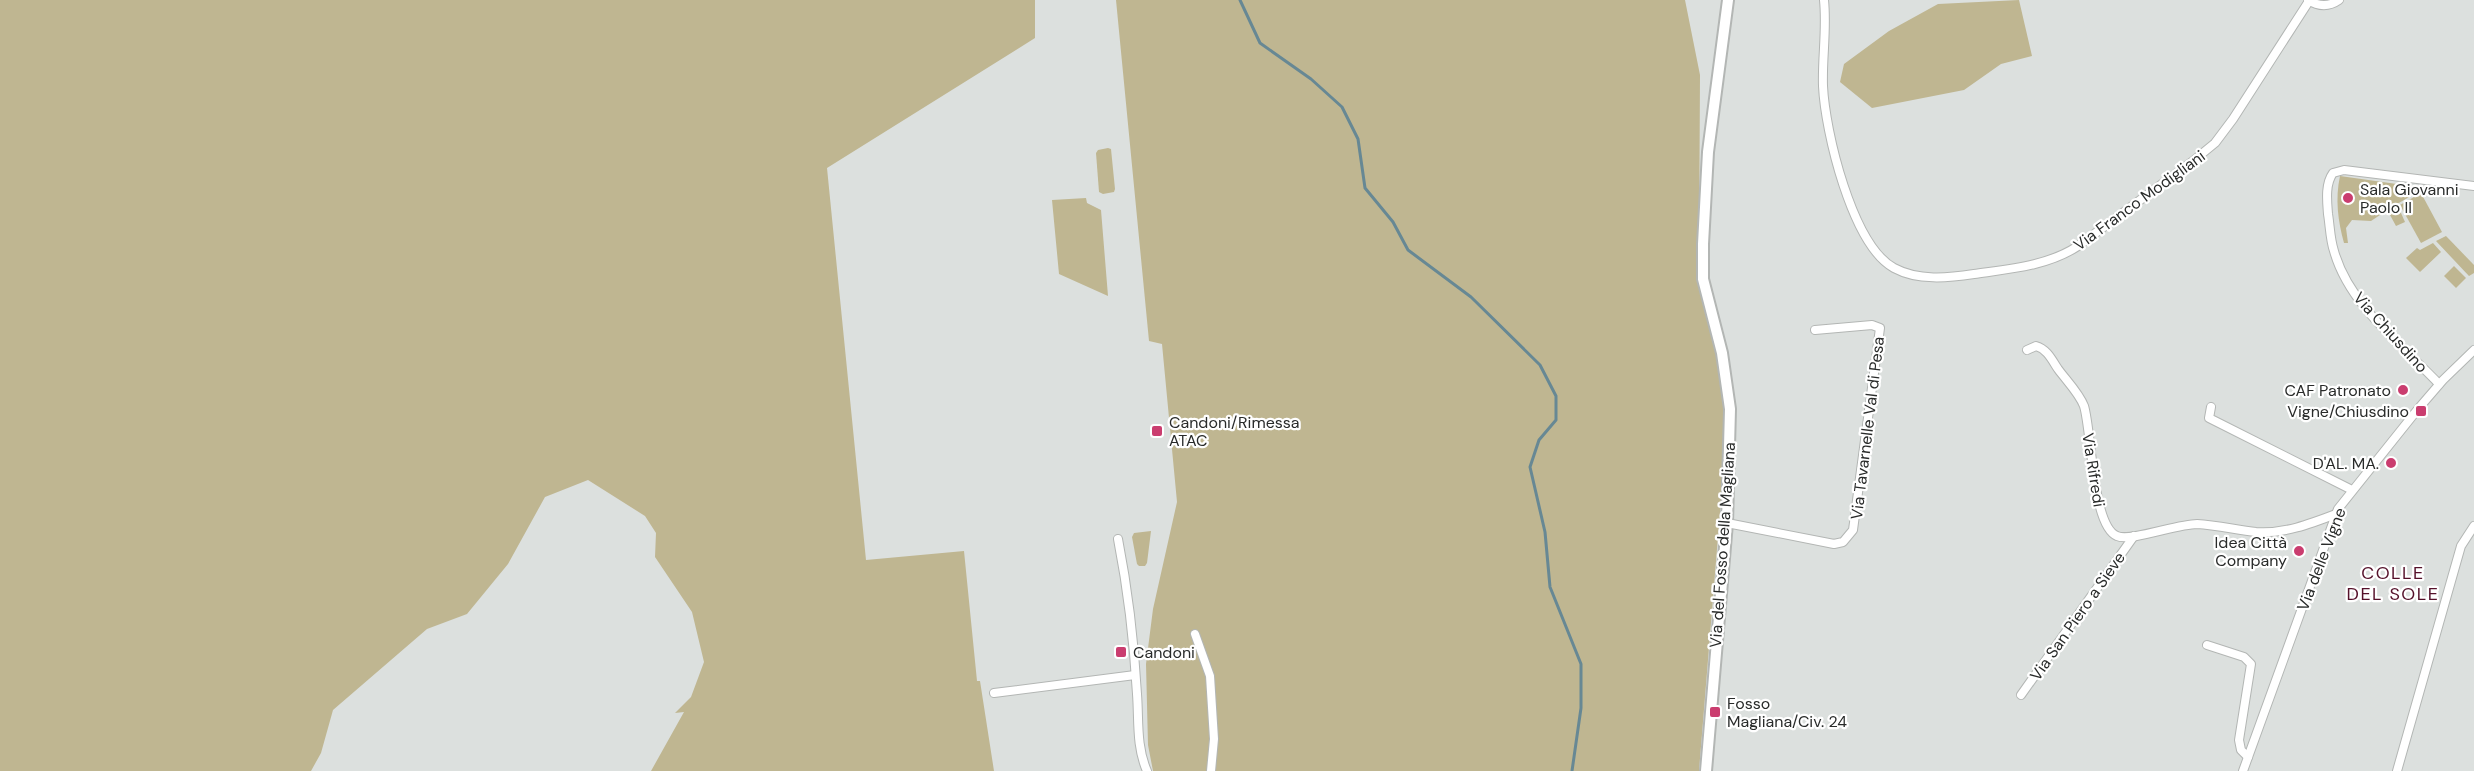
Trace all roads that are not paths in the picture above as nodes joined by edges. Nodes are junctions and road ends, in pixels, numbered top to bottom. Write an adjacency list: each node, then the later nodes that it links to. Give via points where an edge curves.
1 (1728, 0): 13 (street, Via del Fosso della Magliana, via 1708,152 1703,244 1703,279 1722,353 1730,409)
2 (1824, 0): 4 (street, Via Franco Modigliani, via 1825,107 1853,211 1871,246 1886,262 1906,273 1938,277 2034,264 2064,254 2193,161 2224,132)
3 (2339, 0): 4 (street, via 2326,6)
4 (2309, 1)
5 (2474, 186): 9 (street, Via Chiusdino, via 2344,171 2333,173 2329,182 2332,242 2347,280 2375,318)
6 (1815, 330): 13 (street, Via Tavarnelle Val di Pesa, via 1872,325 1880,328 1853,530 1843,542 1834,544)
7 (2028, 350): 15 (street, Via Rifredi, via 2039,347 2046,352 2083,404 2103,522 2115,536)
8 (2474, 350): 9 (street, Via delle Vigne)
9 (2439, 384): 11 (street, Via delle Vigne)
10 (2211, 407): 11 (street, via 2209,418)
11 (2352, 490): 12 (street, Via delle Vigne)
12 (2336, 514): 15 (street, via 2278,531 2195,524); 22 (street, Via delle Vigne)
13 (1727, 523): 25 (street, Via del Fosso della Magliana)
14 (2474, 526): 27 (street, via 2461,546)
15 (2134, 536): 21 (street, Via San Piero a Sieve)
16 (1118, 539): 19 (street)
17 (1195, 634): 24 (street, via 1210,676 1214,739)
18 (2207, 645): 22 (street, via 2244,657 2252,664 2239,740)
19 (1135, 675): 20 (street); 23 (street, via 1137,729)
20 (994, 693)
21 (2021, 695)
22 (2248, 757): 26 (street, Via delle Vigne)
23 (1146, 771)
24 (1211, 771)
25 (1706, 771)
26 (2243, 771)
27 (2397, 771)

